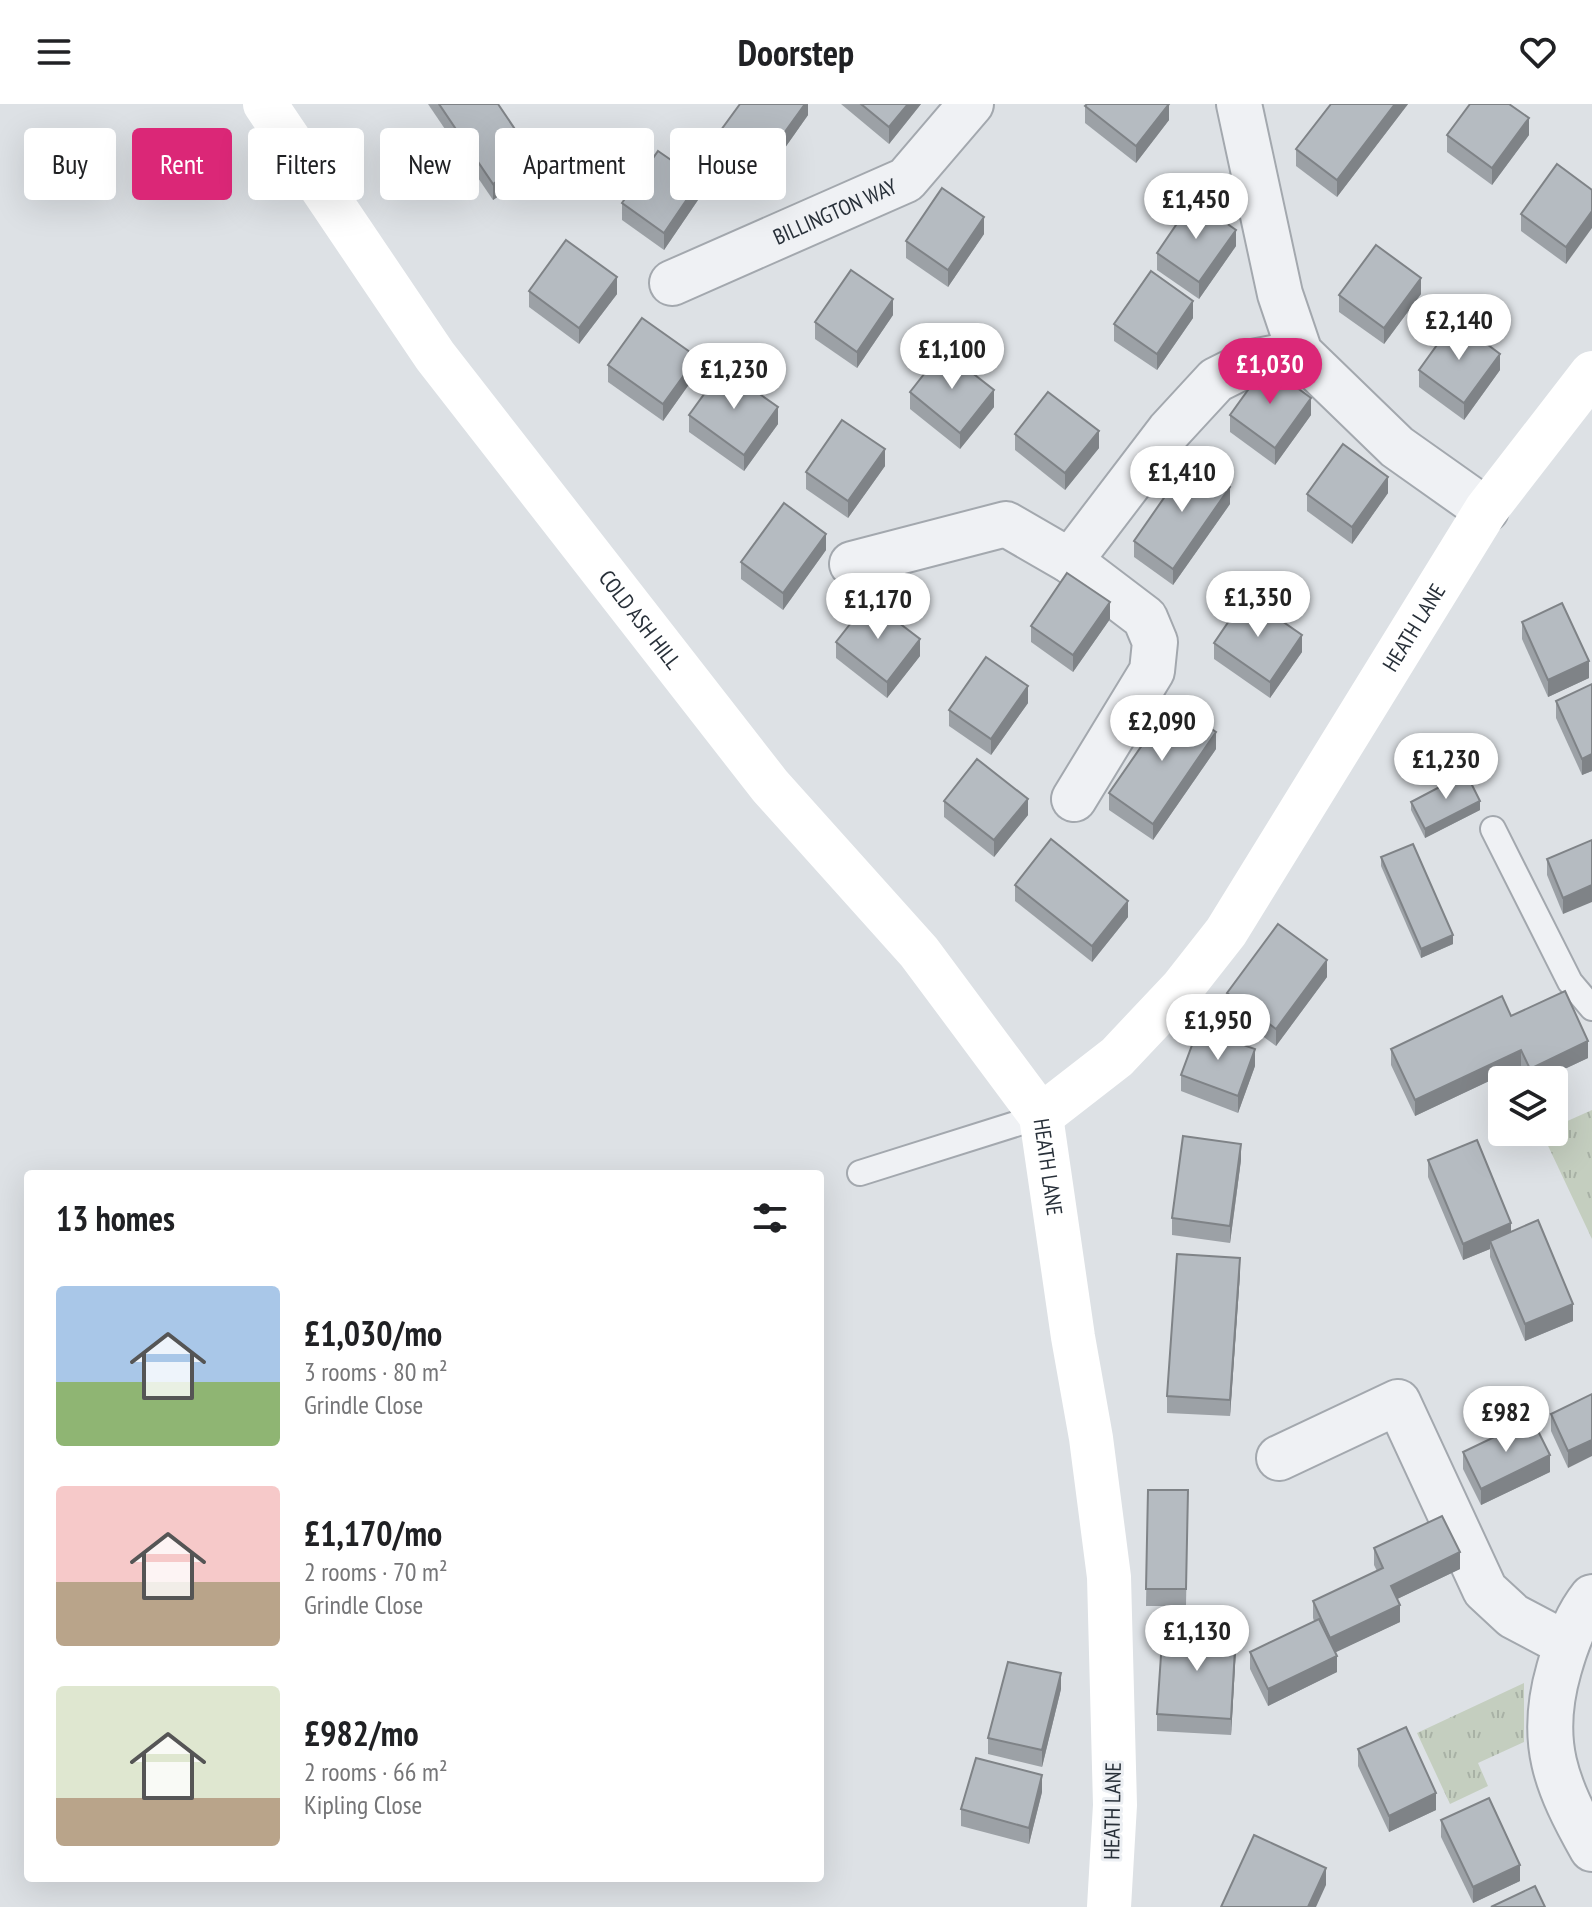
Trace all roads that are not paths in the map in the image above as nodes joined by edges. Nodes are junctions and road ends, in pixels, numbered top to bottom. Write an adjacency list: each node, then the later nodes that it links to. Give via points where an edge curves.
1 (265, 104): 13 (street, COLD ASH HILL, via 435,356 770,786 919,952)
2 (971, 104): 4 (street, BILLINGTON WAY, via 906,180)
3 (1239, 104): 5 (street, via 1280,294)
4 (672, 283)
5 (1300, 353): 7 (street, via 1388,439); 8 (street, via 1252,362 1216,380 1169,431)
6 (1592, 373): 7 (street, HEATH LANE)
7 (1486, 510): 13 (street, HEATH LANE, via 1226,932 1117,1057)
8 (1070, 561): 9 (street, via 1006,524); 10 (street, via 1145,618 1155,642 1152,671)
9 (852, 564)
10 (1074, 799)
11 (1493, 829): 12 (lane, via 1570,982)
12 (1592, 1008)
13 (1041, 1116): 14 (lane); 19 (street, HEATH LANE, via 1109,1577 1115,1805)
14 (860, 1173)
15 (1279, 1458): 17 (street, via 1398,1402 1485,1590 1513,1616)
16 (1592, 1597): 17 (street)
17 (1566, 1644): 18 (street, via 1549,1708 1551,1752 1566,1804)
18 (1592, 1849)
19 (1109, 1907)

